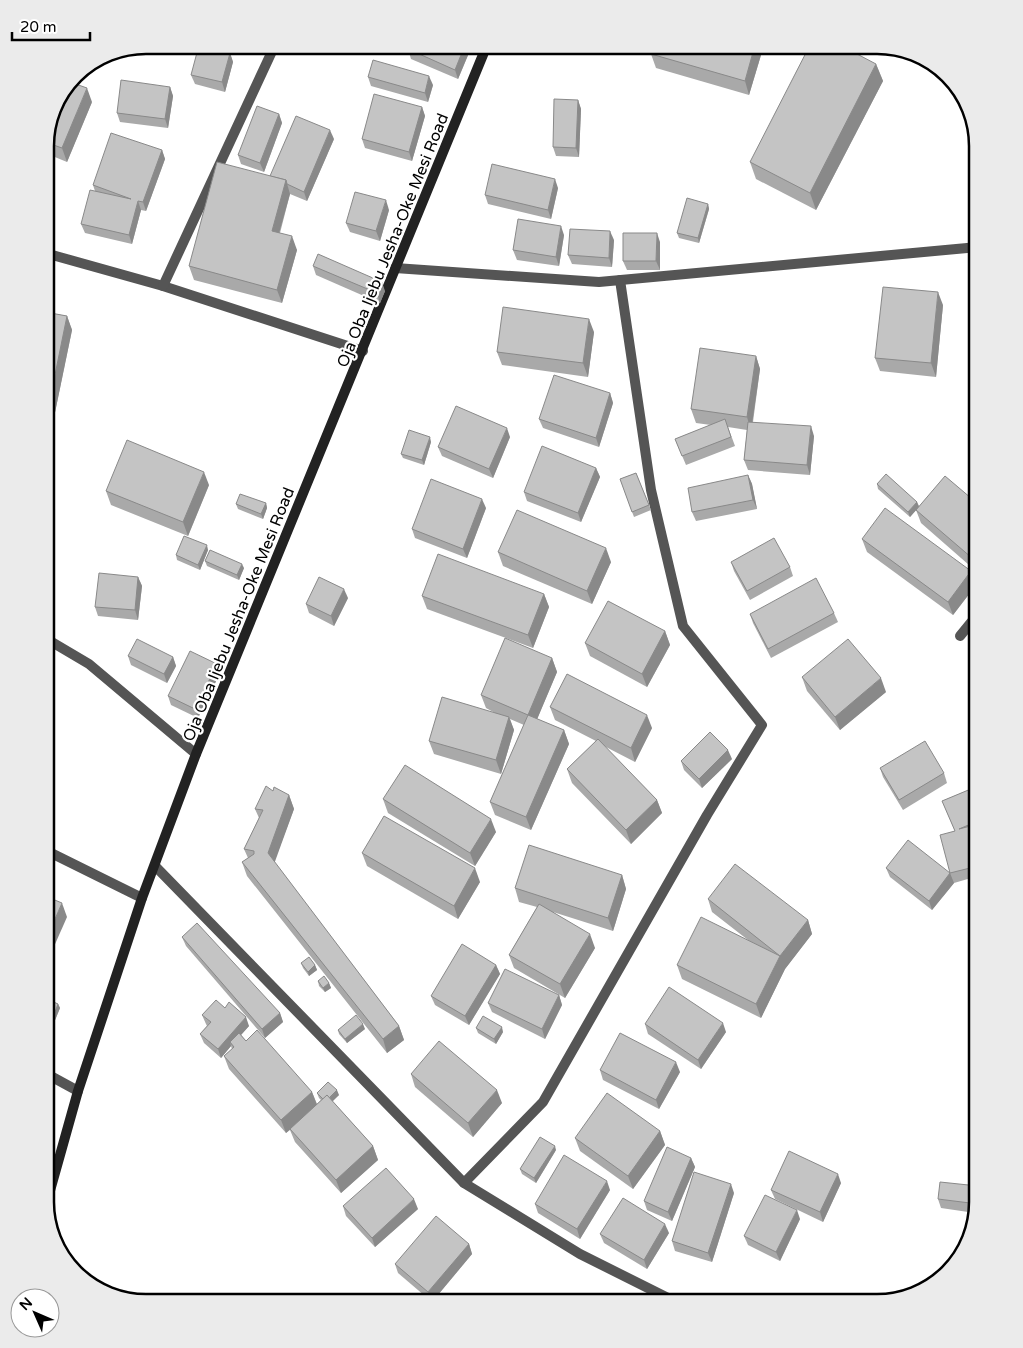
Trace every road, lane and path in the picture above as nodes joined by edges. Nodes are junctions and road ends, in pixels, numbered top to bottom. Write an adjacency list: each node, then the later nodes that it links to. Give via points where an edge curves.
1 (271, 54): 7 (street)
2 (483, 54): 5 (main road, Oja Oba Ijebu Jesha-Oke Mesi Road)
3 (969, 249): 6 (street)
4 (54, 256): 7 (street)
5 (395, 268): 6 (street, via 599,282); 8 (main road, Oja Oba Ijebu Jesha-Oke Mesi Road)
6 (620, 280): 19 (street, via 651,490 683,626 762,725 542,1102)
7 (163, 286): 8 (street)
8 (363, 351): 12 (main road, Oja Oba Ijebu Jesha-Oke Mesi Road)
9 (969, 626): 10 (street)
10 (960, 636)
11 (54, 643): 12 (street, via 90,664)
12 (196, 754): 14 (main road, Oja Oba Ijebu Jesha-Oke Mesi Road)
13 (54, 854): 15 (street)
14 (155, 866): 15 (main road, Oja Oba Ijebu Jesha-Oke Mesi Road); 19 (street)
15 (142, 898): 17 (main road, Oja Oba Ijebu Jesha-Oke Mesi Road)
16 (54, 1078): 17 (street)
17 (78, 1091): 18 (main road, Oja Oba Ijebu Jesha-Oke Mesi Road)
18 (54, 1176)
19 (464, 1182): 20 (street, via 580,1254)
20 (660, 1294)

